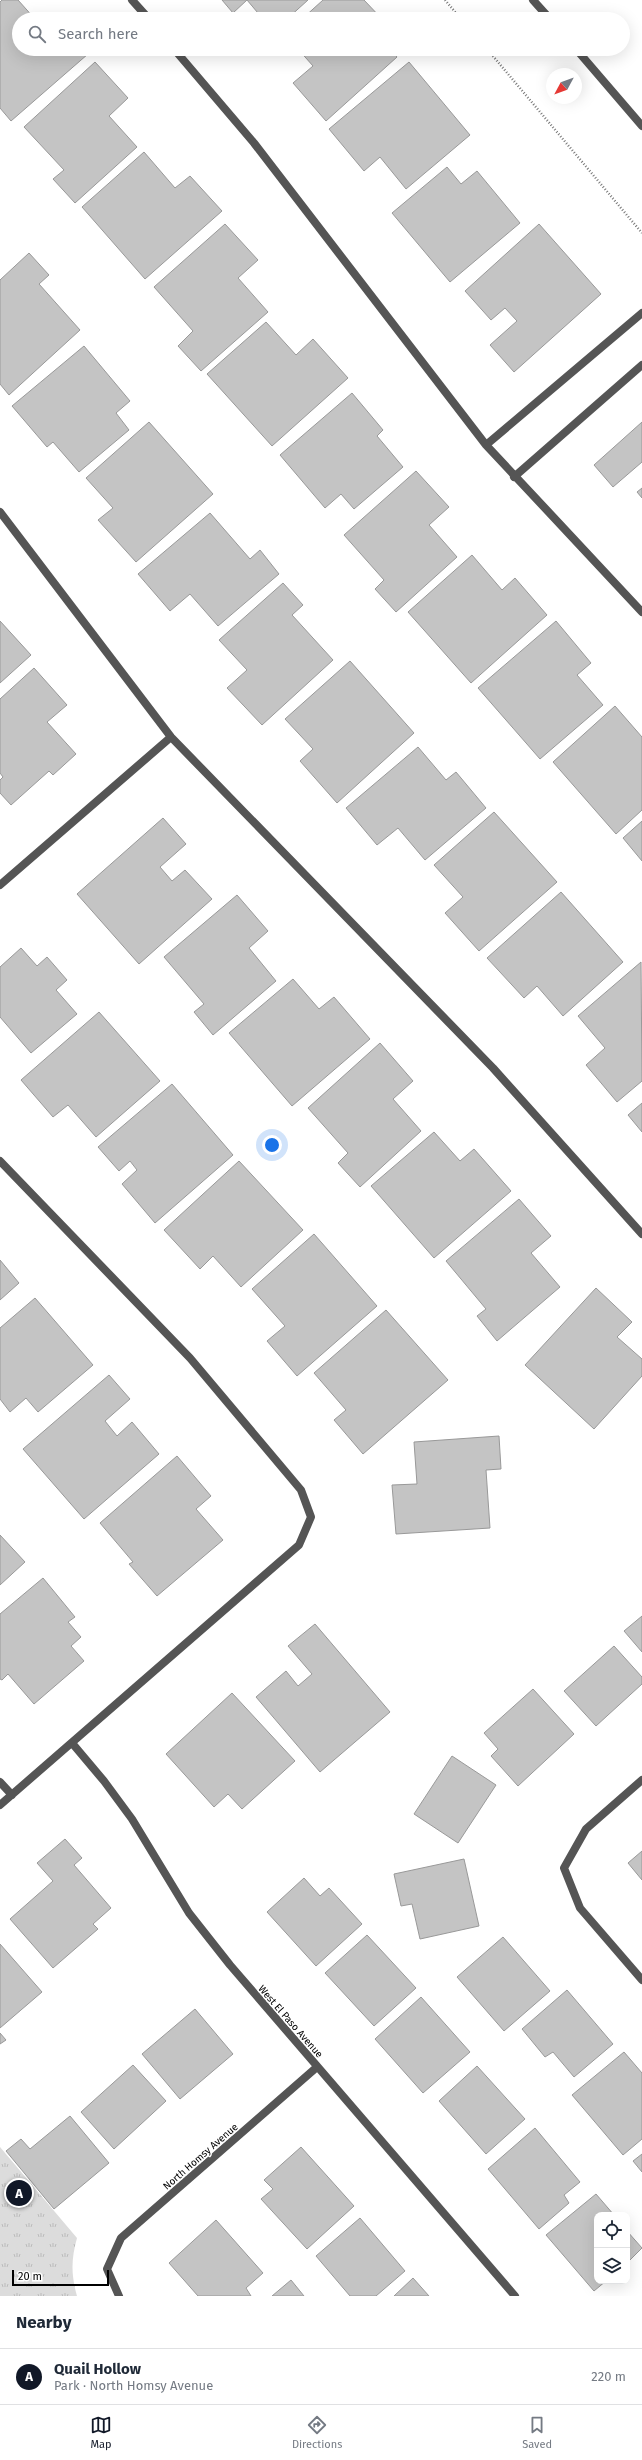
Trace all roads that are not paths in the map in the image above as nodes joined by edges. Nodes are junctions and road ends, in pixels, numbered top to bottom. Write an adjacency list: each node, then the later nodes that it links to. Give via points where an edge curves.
1 (132, 0): 3 (street)
2 (533, 0): 4 (street)
3 (143, 12)
4 (544, 12)
5 (180, 56): 10 (street, via 254,143)
6 (582, 56): 7 (street)
7 (642, 126)
8 (642, 313): 10 (street)
9 (642, 365): 11 (street)
10 (486, 445): 11 (street)
11 (514, 477): 13 (street)
12 (0, 512): 14 (street)
13 (642, 612)
14 (171, 737): 15 (street); 17 (street, via 493,1068)
15 (0, 885)
16 (0, 1161): 18 (street, via 190,1358 301,1490 311,1517 300,1545)
17 (642, 1234)
18 (72, 1743): 21 (street); 24 (street, West El Paso Avenue, via 132,1819 189,1913)
19 (642, 1780): 23 (street, via 586,1829 564,1868 580,1908)
20 (0, 1782): 21 (street)
21 (12, 1795): 22 (street)
22 (0, 1806)
23 (642, 1980)
24 (317, 2067): 25 (street, North Homsy Avenue, via 121,2238 107,2269); 26 (street, West El Paso Avenue)
25 (119, 2296)
26 (515, 2296)

